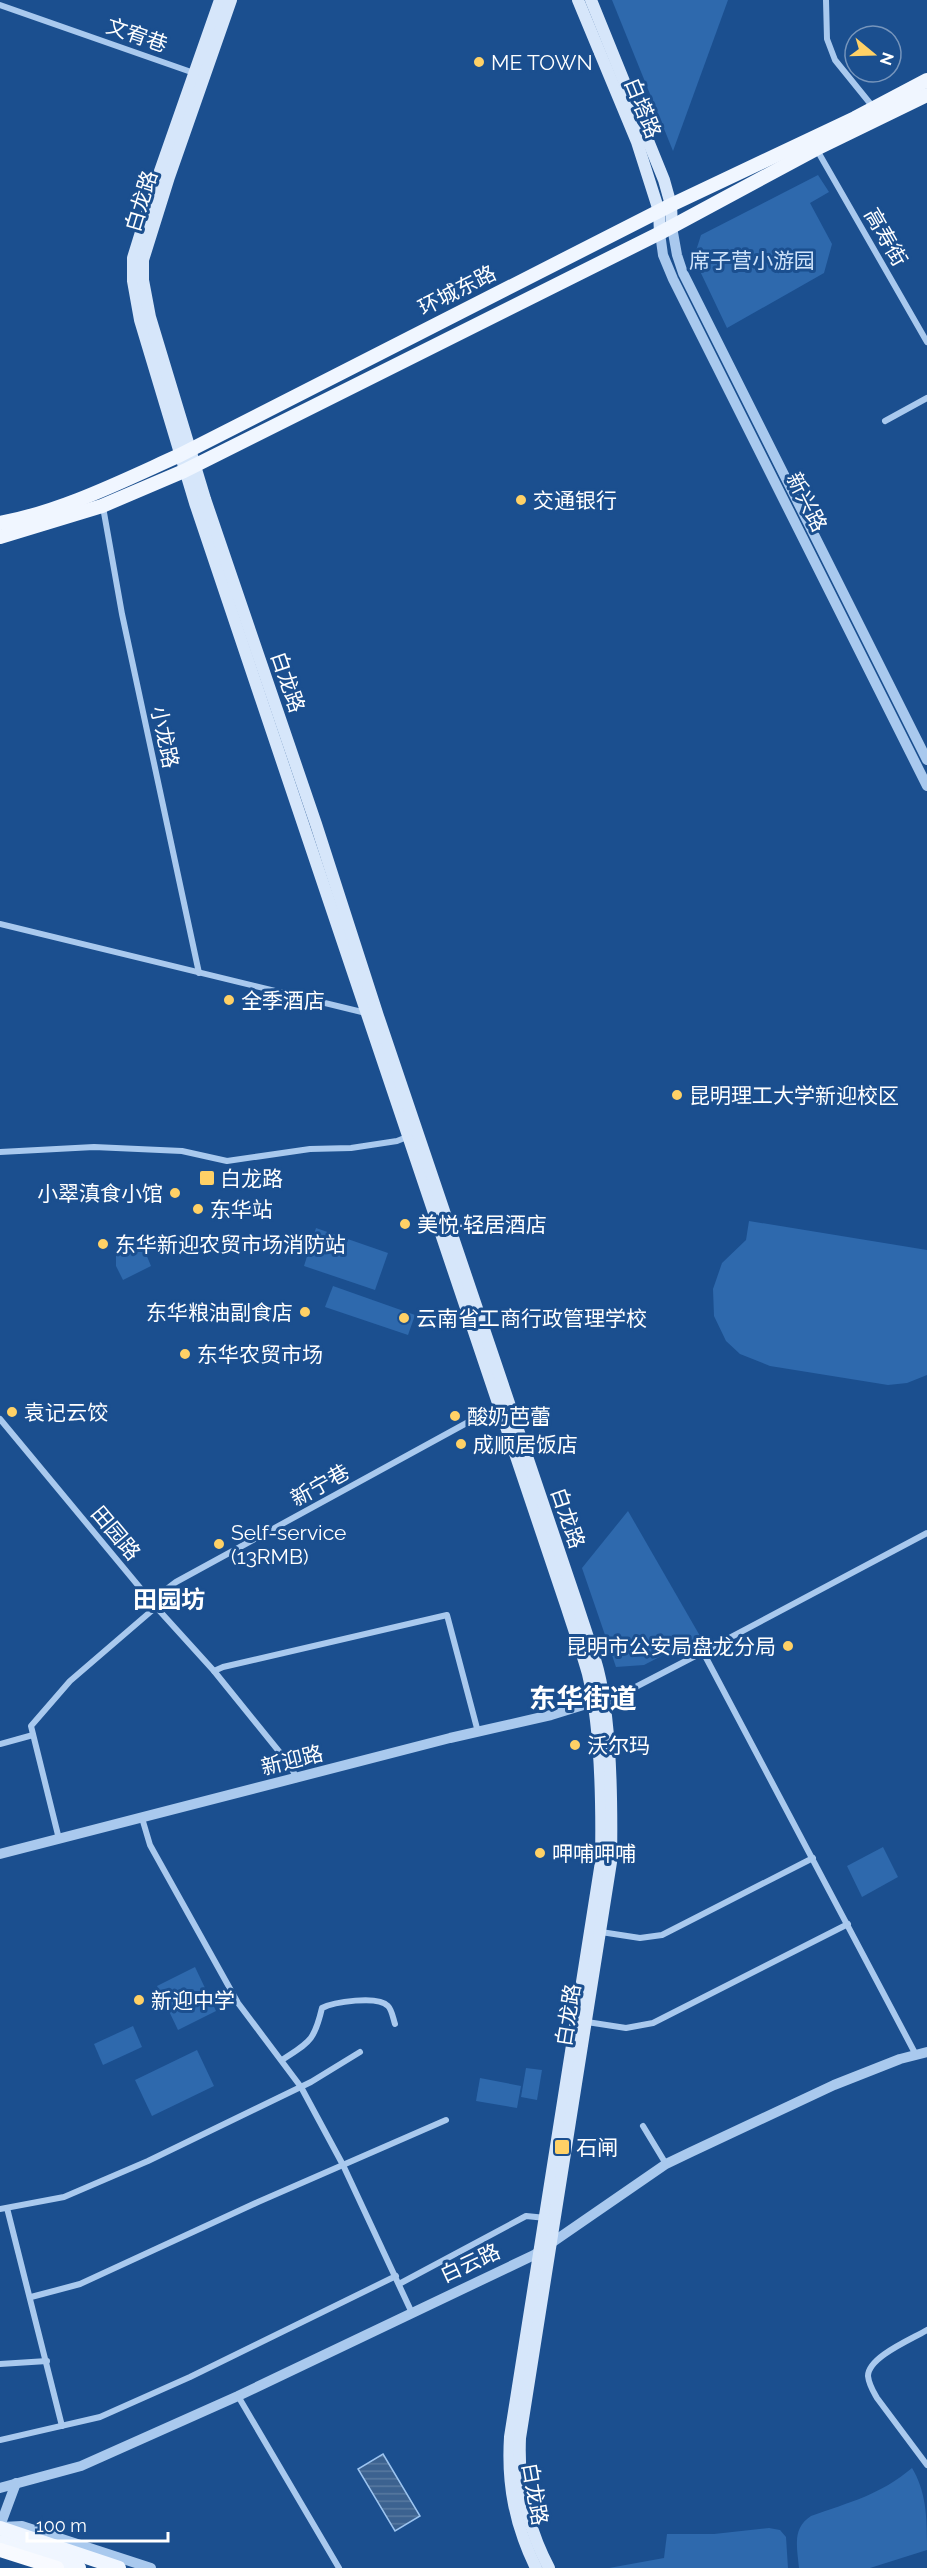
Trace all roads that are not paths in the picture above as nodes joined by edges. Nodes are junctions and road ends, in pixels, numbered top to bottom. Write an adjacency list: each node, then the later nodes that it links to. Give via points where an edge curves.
1 (220, 0): 7 (main road, 白龙路)
2 (231, 0): 17 (main road, 白龙路, via 143,260 150,317)
3 (578, 0): 12 (main road, 白塔路)
4 (591, 0): 12 (main road, 白塔路, via 660,170)
5 (826, 0): 10 (street, via 826,39 835,60)
6 (0, 5): 7 (street, 文宥巷)
7 (194, 73): 17 (main road, 白龙路, via 133,258 140,320)
8 (927, 80): 10 (main road, 环城东路)
9 (927, 95): 11 (main road, 环城东路)
10 (874, 108): 12 (main road, 环城东路)
11 (816, 149): 13 (main road, 环城东路); 14 (street, 高寿街)
12 (665, 208): 13 (main road, 白塔路); 17 (main road, 环城东路)
13 (666, 230): 18 (main road, 环城东路); 22 (street, 新兴路, via 683,273); 23 (street, 新兴路, via 663,255 673,279)
14 (926, 339)
15 (927, 398): 16 (street)
16 (885, 421)
17 (185, 453): 18 (main road, 白龙路); 20 (main road, 环城东路, via 51,510)
18 (189, 468): 19 (main road, 环城东路); 26 (main road, 白龙路)
19 (102, 506): 21 (main road, 环城东路); 25 (street, 小龙路)
20 (0, 523)
21 (0, 537)
22 (927, 760)
23 (927, 786)
24 (0, 924): 25 (street)
25 (199, 973): 26 (street)
26 (373, 1015): 27 (main road, 白龙路); 29 (main road, 白龙路)
27 (407, 1137): 28 (street, via 351,1148 310,1149 227,1161 182,1151 94,1147); 29 (main road, 白龙路)
28 (0, 1152)
29 (504, 1406): 32 (street, 新宁巷, via 473,1419 176,1582); 36 (main road, 白龙路)
30 (0, 1419): 32 (street, 田园路)
31 (927, 1533): 34 (street)
32 (151, 1601): 33 (street, 田园路)
33 (156, 1607): 35 (street, 田园路); 38 (street, via 70,1681 31,1726)
34 (703, 1652): 36 (street, via 624,1693); 44 (street)
35 (214, 1671): 37 (street, via 447,1615); 40 (street, 田园路)
36 (598, 1701): 37 (street, 新迎路); 46 (main road, 白龙路, via 612,1828); 58 (main road, 白龙路, via 601,1862)
37 (478, 1732): 40 (street, 新迎路)
38 (33, 1736): 39 (street); 42 (street)
39 (0, 1744)
40 (297, 1779): 41 (street, 新迎路)
41 (142, 1818): 42 (street, 新迎路); 51 (street, via 150,1845 238,2003)
42 (59, 1839): 43 (street, 新迎路)
43 (0, 1854)
44 (813, 1858): 45 (street); 46 (street, via 662,1935 640,1938)
45 (848, 1924): 47 (street, via 653,2023 626,2028); 50 (street)
46 (601, 1932): 47 (main road, 白龙路)
47 (587, 2022): 59 (main road, 白龙路)
48 (395, 2024): 51 (street, via 390,2007 381,2001 332,2003 322,2008 317,2031 310,2041)
49 (360, 2052): 52 (street)
50 (922, 2054): 55 (street, 白云路, via 834,2085)
51 (282, 2060): 52 (street)
52 (301, 2086): 56 (street); 57 (street, via 148,2161 64,2197)
53 (446, 2120): 56 (street)
54 (643, 2126): 55 (street)
55 (666, 2164): 59 (street, 白云路)
56 (343, 2165): 61 (street); 63 (street, via 80,2284)
57 (3, 2209): 63 (street)
58 (546, 2218): 60 (main road, 白龙路); 62 (street, via 526,2216)
59 (552, 2243): 60 (street, 白云路); 84 (main road, 白龙路, via 519,2462 530,2528)
60 (540, 2250): 64 (street, 白云路); 83 (main road, 白龙路, via 508,2462 511,2498)
61 (396, 2276): 62 (street); 69 (street, via 110,2413)
62 (399, 2284): 64 (street)
63 (31, 2297): 66 (street)
64 (412, 2313): 68 (street, 白云路)
65 (927, 2330): 71 (street, via 874,2362 868,2374 877,2398)
66 (47, 2361): 67 (street); 69 (street)
67 (0, 2364)
68 (238, 2396): 72 (street, 白云路, via 81,2466); 82 (street)
69 (62, 2427): 70 (street)
70 (0, 2440)
71 (927, 2465)
72 (16, 2483): 73 (street, 白云路); 74 (street)
73 (0, 2487)
74 (0, 2527): 75 (main road); 81 (street, via 22,2526)
75 (17, 2541): 76 (main road); 78 (main road); 80 (main road)
76 (0, 2542)
77 (0, 2550): 79 (highway)
78 (115, 2567)
79 (57, 2568)
80 (78, 2568)
81 (151, 2568)
82 (339, 2568)
83 (536, 2568)
84 (549, 2568)

